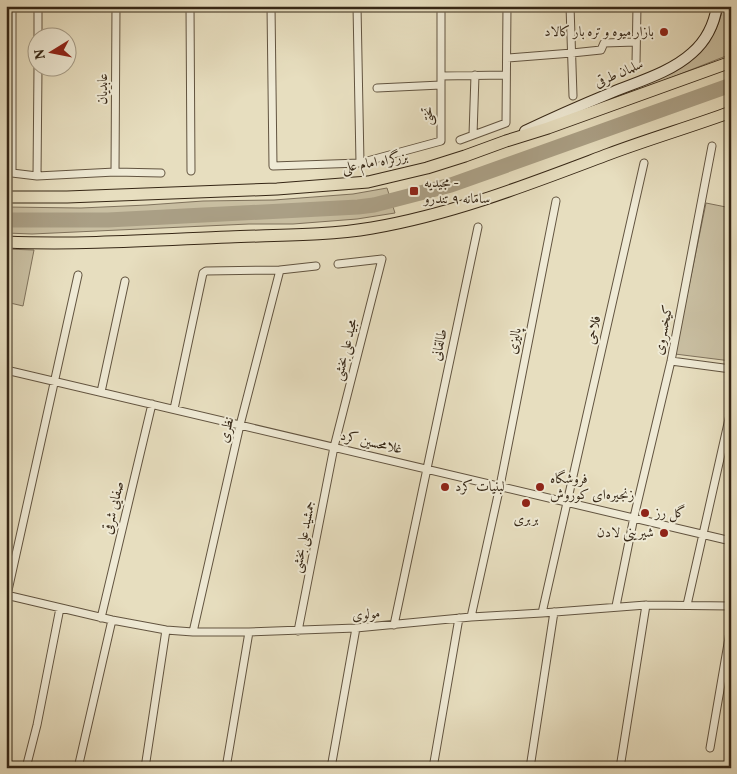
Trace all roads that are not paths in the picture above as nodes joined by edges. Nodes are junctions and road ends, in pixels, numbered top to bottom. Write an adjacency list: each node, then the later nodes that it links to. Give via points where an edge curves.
1 (12, 6): 35 (street, via 12,173)
2 (38, 6): 12 (street)
3 (116, 6): 33 (street, عابدیان)
4 (190, 6): 32 (street)
5 (271, 6): 30 (street, via 273,166)
6 (357, 6): 30 (street)
7 (441, 6): 19 (street, تختی)
8 (507, 6): 15 (street)
9 (570, 6): 14 (street)
10 (637, 6): 13 (street)
11 (717, 6): 28 (main road, سلمان طرقی, via 705,40 676,64)
12 (38, 28)
13 (636, 42): 14 (street, via 604,42 600,50); 17 (street)
14 (572, 53): 15 (street); 24 (street)
15 (506, 58): 18 (street)
16 (731, 62): 28 (highway, بزرگراه امام علی)
17 (636, 63)
18 (506, 75): 20 (street); 26 (street, via 506,123)
19 (441, 76): 20 (street); 22 (street, تختی)
20 (475, 76): 26 (street)
21 (38, 78): 35 (street)
22 (441, 85): 23 (street); 30 (street, تختی, via 441,141)
23 (377, 88)
24 (573, 96)
25 (731, 112): 39 (highway, via 489,198 371,228 291,235)
26 (473, 135): 27 (street)
27 (460, 140)
28 (506, 141): 36 (highway, بزرگراه امام علی, via 427,168 368,182 277,189)
29 (712, 146): 45 (street, کیخسروی)
30 (360, 163)
31 (644, 163): 57 (street, فلاحی)
32 (191, 171)
33 (116, 172): 34 (street); 35 (street)
34 (161, 173)
35 (37, 176)
36 (6, 197)
37 (556, 201): 56 (street, پالیزی)
38 (478, 227): 55 (street, طالقانی)
39 (6, 242)
40 (338, 264): 54 (street, مجید علی بخشی, via 382,259)
41 (316, 266): 42 (street)
42 (280, 270): 51 (street, via 203,273); 53 (street, نظری)
43 (78, 275): 48 (street)
44 (125, 281): 49 (street)
45 (672, 361): 46 (street); 58 (street, کیخسروی)
46 (731, 369)
47 (6, 370): 48 (street, غلامحسین کرد)
48 (54, 381): 49 (street, غلامحسین کرد); 61 (street)
49 (101, 392): 50 (street, غلامحسین کرد)
50 (152, 404): 51 (street, غلامحسین کرد); 70 (street, صفایی شرقی)
51 (174, 409): 53 (street, غلامحسین کرد)
52 (731, 410): 59 (street)
53 (240, 425): 54 (street, غلامحسین کرد); 78 (street, نظری)
54 (334, 447): 55 (street, غلامحسین کرد); 77 (street, جمشید علی بخشی)
55 (427, 469): 56 (street, غلامحسین کرد); 73 (street, طالقانی)
56 (500, 486): 57 (street, غلامحسین کرد); 69 (street, پالیزی)
57 (567, 502): 58 (street, غلامحسین کرد); 68 (street, فلاحی)
58 (634, 518): 59 (street, غلامحسین کرد); 64 (street, کیخسروی)
59 (703, 534): 60 (street, غلامحسین کرد); 63 (street)
60 (731, 541)
61 (6, 595): 66 (street, مولوی)
62 (646, 605): 63 (street, مولوی); 64 (street, مولوی); 88 (street)
63 (686, 605): 65 (street, مولوی)
64 (616, 606): 67 (street, مولوی)
65 (731, 606)
66 (60, 608): 70 (street, مولوی); 81 (street)
67 (554, 612): 68 (street, مولوی); 87 (street)
68 (542, 613): 69 (street, مولوی)
69 (471, 617): 71 (street, مولوی)
70 (101, 618): 72 (street, مولوی)
71 (459, 618): 73 (street, مولوی); 86 (street)
72 (112, 620): 76 (street, مولوی); 82 (street)
73 (394, 625): 75 (street, مولوی)
74 (731, 626): 80 (street)
75 (356, 628): 77 (street, مولوی); 85 (street)
76 (166, 630): 78 (street, مولوی); 83 (street)
77 (298, 631): 79 (street, مولوی)
78 (193, 632): 79 (street, مولوی)
79 (249, 632): 84 (street)
80 (710, 748)
81 (26, 768)
82 (78, 768)
83 (145, 768)
84 (226, 768)
85 (331, 768)
86 (433, 768)
87 (530, 768)
88 (620, 768)

